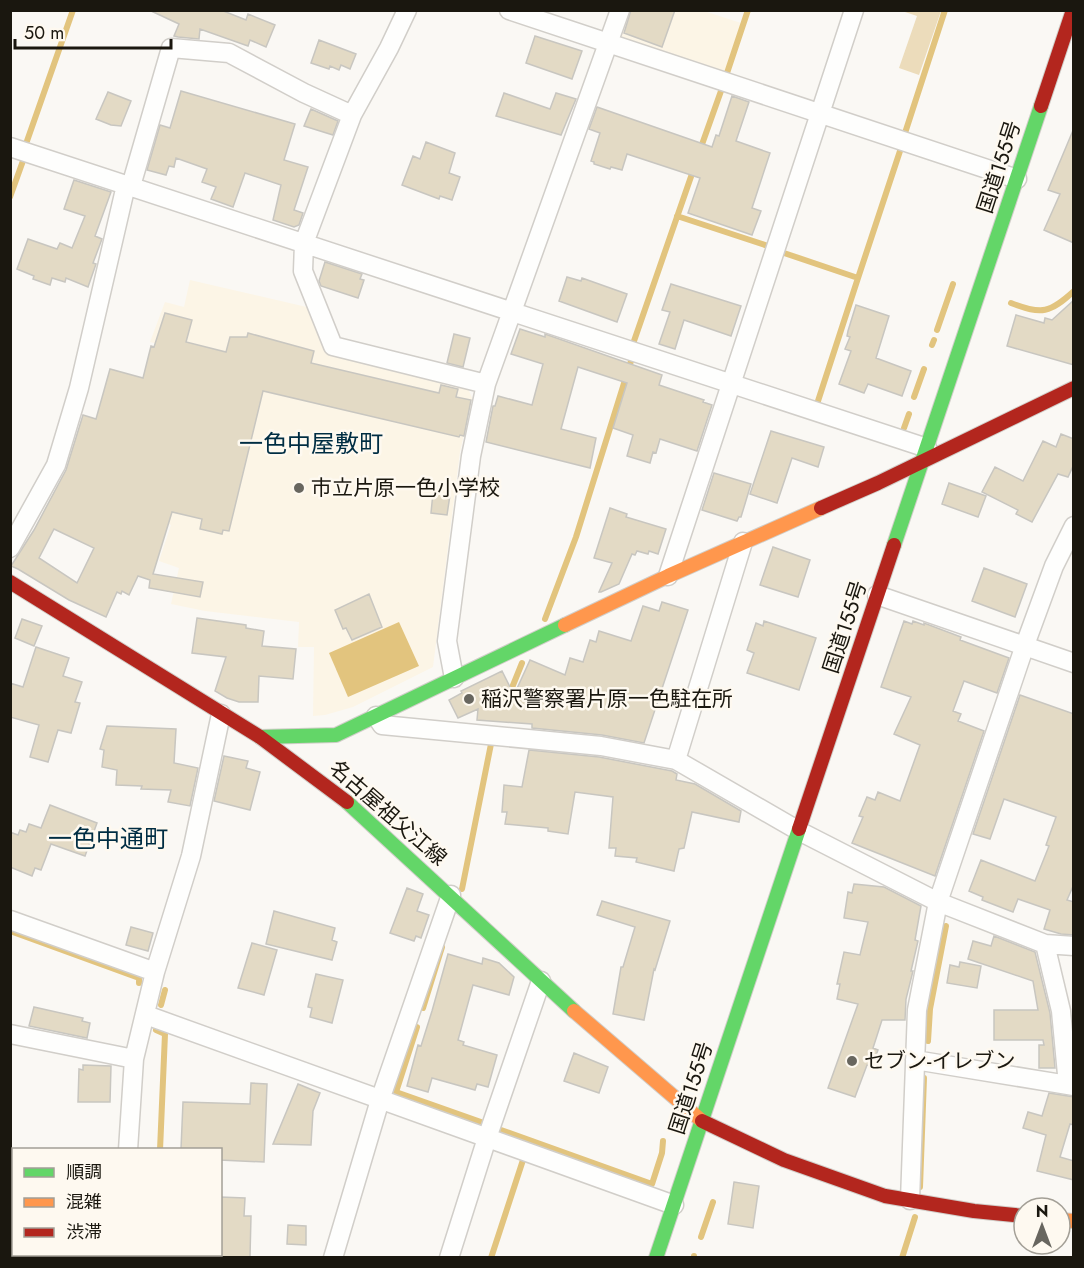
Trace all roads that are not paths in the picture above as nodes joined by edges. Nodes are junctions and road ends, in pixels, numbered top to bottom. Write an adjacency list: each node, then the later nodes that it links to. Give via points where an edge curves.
1 (406, 10): 8 (street)
2 (509, 10): 6 (street)
3 (620, 10): 6 (street)
4 (854, 10): 7 (street)
5 (1073, 10): 10 (main road, 国道155号)
6 (607, 43): 7 (street); 13 (street)
7 (819, 114): 10 (street); 14 (street)
8 (352, 115): 11 (street, via 229,53 171,48); 12 (street)
9 (10, 147): 11 (street)
10 (1017, 179): 17 (main road, 国道155号)
11 (128, 186): 12 (street); 20 (street, via 79,388 56,465)
12 (304, 243): 13 (street); 15 (street, via 303,271 333,346)
13 (511, 311): 14 (street); 15 (street)
14 (731, 383): 17 (street); 21 (street)
15 (486, 384): 26 (street, via 471,456 447,641)
16 (1074, 388): 17 (main road)
17 (925, 454): 19 (main road); 23 (main road, 国道155号)
18 (1074, 526): 24 (street, via 1054,566)
19 (743, 542): 21 (main road); 30 (street)
20 (10, 548)
21 (668, 576): 26 (main road)
22 (10, 582): 27 (main road, 名古屋祖父江線)
23 (877, 595): 24 (street); 31 (main road, 国道155号)
24 (1025, 645): 25 (street); 33 (street)
25 (1074, 663)
26 (454, 678): 28 (main road)
27 (221, 714): 29 (main road, 名古屋祖父江線); 37 (street, via 191,856)
28 (376, 716): 29 (main road, via 336,735); 30 (street, via 382,725 601,746)
29 (260, 737): 32 (main road, 名古屋祖父江線, via 354,807)
30 (676, 760): 31 (street)
31 (799, 831): 33 (street); 45 (main road, 国道155号)
32 (451, 895): 38 (main road, 名古屋祖父江線); 44 (street)
33 (938, 902): 35 (street); 42 (street, via 917,1010)
34 (10, 920): 37 (street)
35 (1044, 944): 36 (street); 43 (street, via 1061,1011)
36 (1074, 946)
37 (155, 972): 39 (street)
38 (542, 981): 45 (main road, 名古屋祖父江線); 46 (street)
39 (146, 1015): 41 (street); 44 (street)
40 (10, 1034): 41 (street)
41 (134, 1059): 47 (street)
42 (915, 1060): 43 (street); 48 (street)
43 (1071, 1085)
44 (380, 1100): 46 (street); 51 (street)
45 (702, 1121): 48 (main road, 名古屋祖父江線, via 784,1160 885,1196); 49 (main road, 国道155号)
46 (487, 1138): 49 (street); 52 (street)
47 (128, 1148)
48 (910, 1200): 50 (main road, 名古屋祖父江線)
49 (674, 1205): 53 (main road, 国道155号)
50 (1012, 1215)
51 (333, 1257)
52 (450, 1257)
53 (656, 1257)

